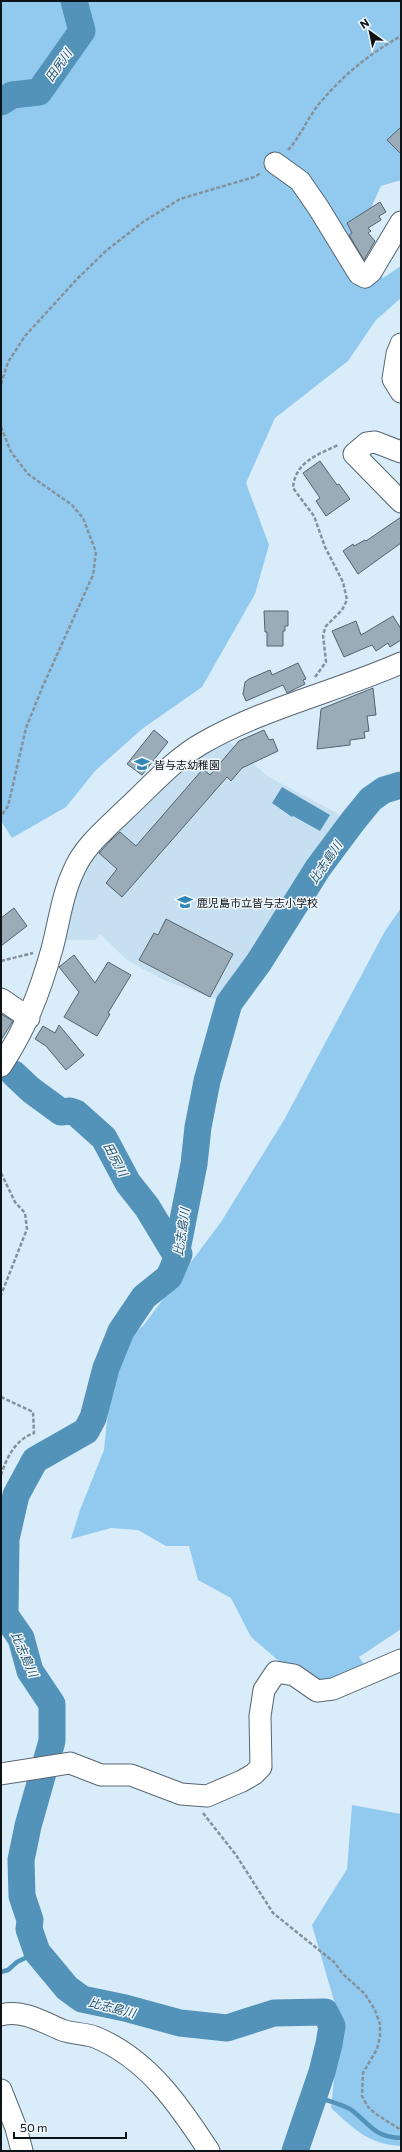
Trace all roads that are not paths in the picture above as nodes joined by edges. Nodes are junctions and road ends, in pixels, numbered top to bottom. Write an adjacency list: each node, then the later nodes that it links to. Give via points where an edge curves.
1 (275, 163): 2 (street, via 300,181 359,274 365,277 371,272)
2 (401, 222)
3 (401, 344): 4 (street, via 392,379)
4 (401, 392)
5 (401, 452): 6 (street, via 375,442 367,443 354,454)
6 (401, 502)
7 (401, 663): 9 (street, via 235,727 200,745 167,770 102,832 81,856 67,887 52,948)
8 (1, 999): 9 (street)
9 (29, 1018): 10 (street)
10 (1, 1066)
11 (401, 1660): 12 (street, via 333,1689 317,1691 294,1675 276,1672 264,1690 260,1716 261,1767 254,1774 218,1793 195,1797 131,1775 101,1775 70,1763)
12 (8, 1772)
13 (1, 2015): 16 (street, via 15,2013 29,2016 68,2032 93,2036 136,2060 156,2078 187,2117)
14 (1, 2090): 15 (street)
15 (22, 2151)
16 (209, 2151)

